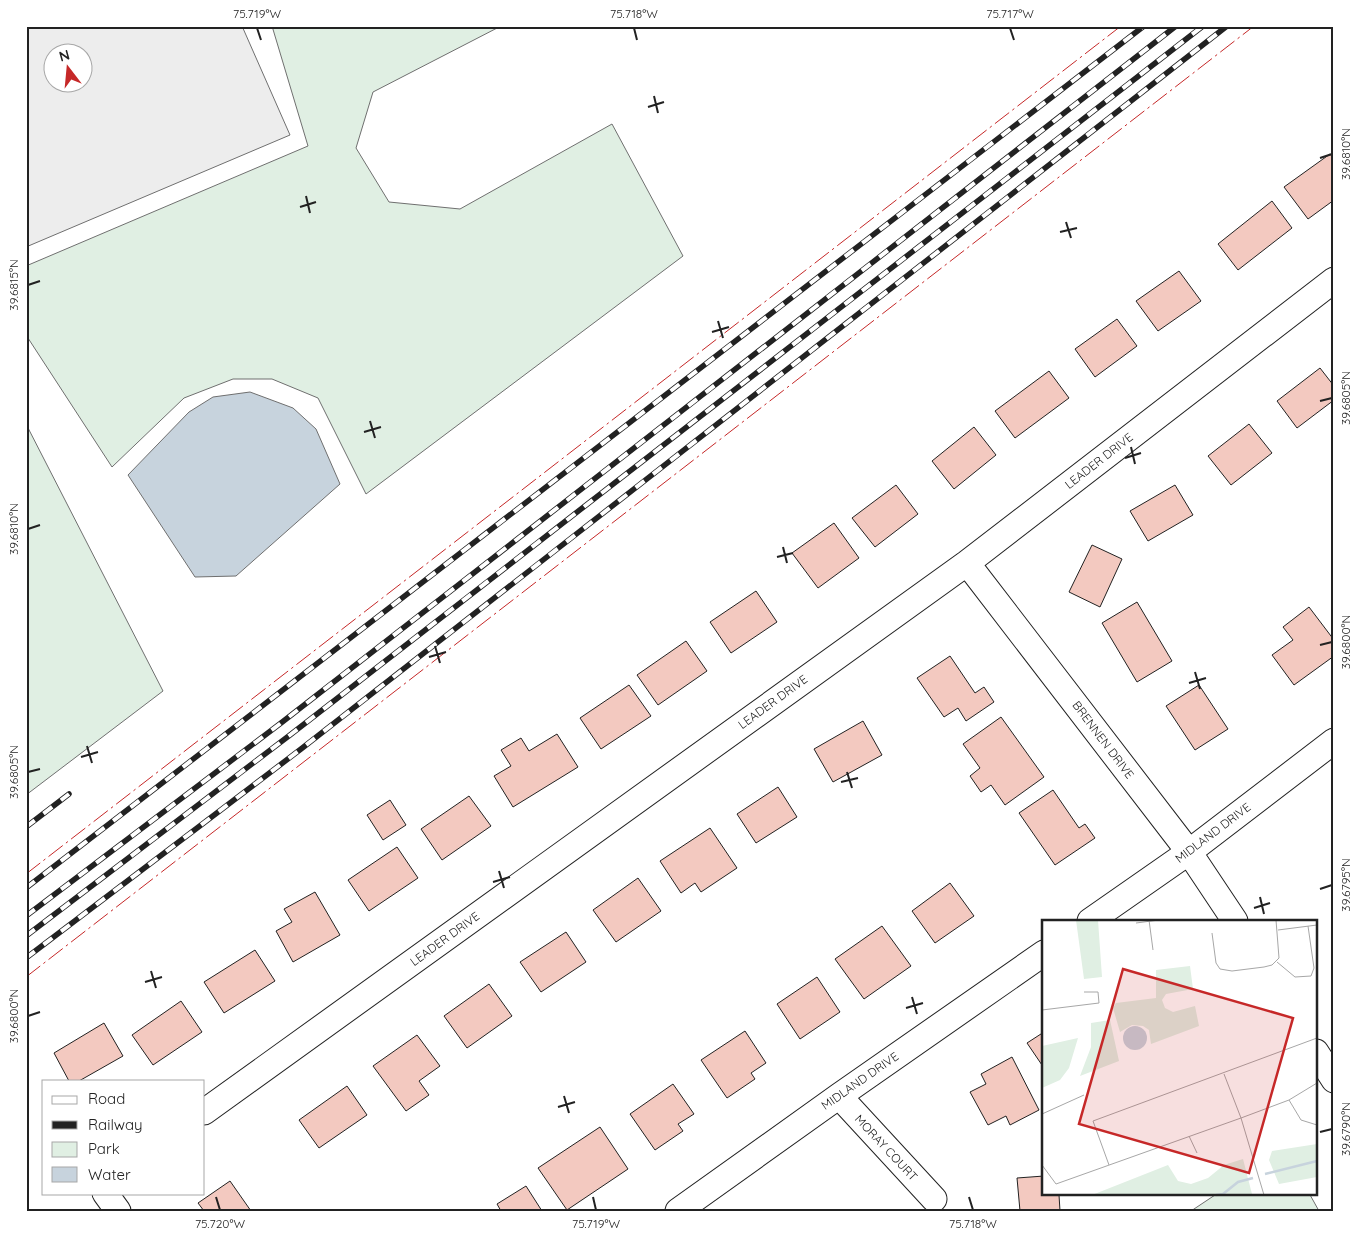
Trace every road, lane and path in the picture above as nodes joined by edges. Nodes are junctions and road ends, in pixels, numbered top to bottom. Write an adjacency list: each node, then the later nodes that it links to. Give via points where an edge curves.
1 (1334, 280): 2 (street, LEADER DRIVE)
2 (967, 563): 4 (street, BRENNEN DRIVE); 11 (street, LEADER DRIVE)
3 (1334, 741): 4 (street, MIDLAND DRIVE)
4 (1189, 852): 5 (street, MIDLAND DRIVE); 6 (street, BRENNEN DRIVE)
5 (1091, 920)
6 (1234, 920)
7 (1042, 954): 10 (street, MIDLAND DRIVE)
8 (1318, 1055): 9 (street)
9 (1334, 1080)
10 (838, 1096): 13 (street, MORAY COURT); 15 (street, MIDLAND DRIVE)
11 (205, 1111)
12 (106, 1194): 14 (street)
13 (934, 1199)
14 (118, 1211)
15 (678, 1211)

